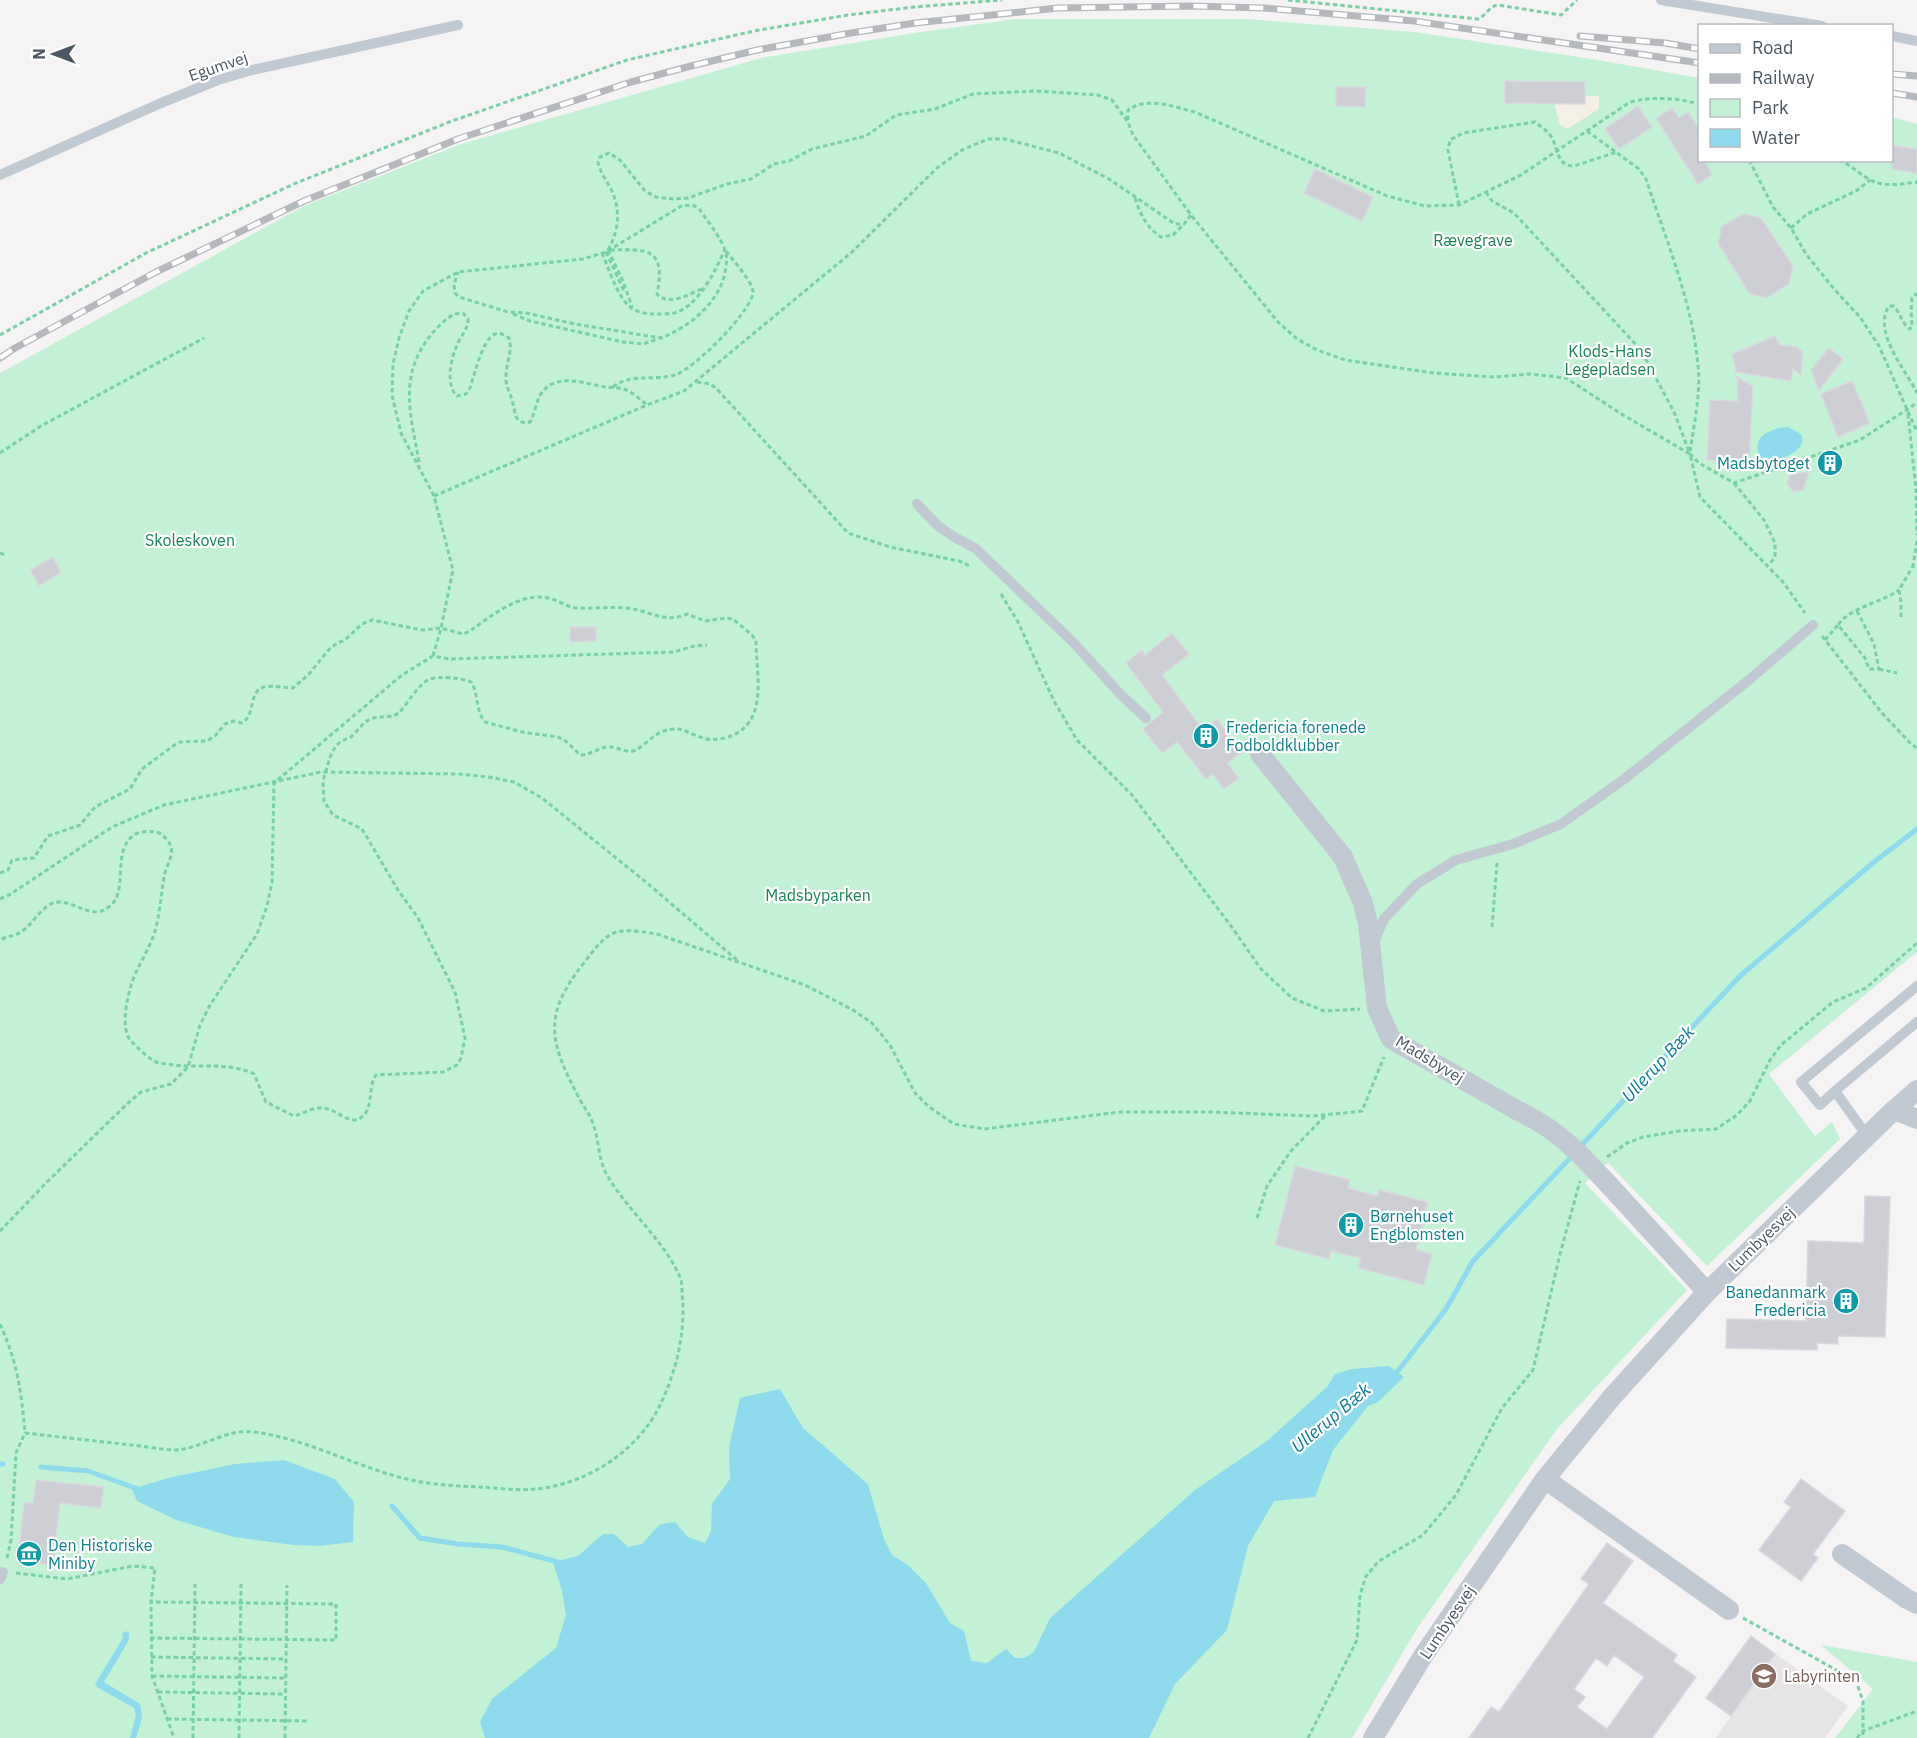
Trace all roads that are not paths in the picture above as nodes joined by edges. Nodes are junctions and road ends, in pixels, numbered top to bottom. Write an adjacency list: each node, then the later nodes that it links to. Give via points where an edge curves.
1 (1661, 0): 2 (lane)
2 (1810, 24)
3 (458, 25): 6 (lane, Egumvej, via 218,80)
4 (1893, 36): 5 (lane)
5 (1917, 40)
6 (0, 174)
7 (917, 504): 9 (lane, via 937,525 975,548)
8 (1813, 625): 11 (lane, via 1623,780 1561,824 1456,860 1418,884 1384,919)
9 (1146, 718)
10 (1260, 754): 11 (street, Madsbyvej, via 1343,857 1364,903)
11 (1371, 950): 19 (street, Madsbyvej, via 1377,1008 1391,1039 1557,1133)
12 (1917, 986): 15 (lane, via 1801,1082 1820,1105)
13 (1917, 1022): 15 (lane)
14 (1917, 1090): 16 (street, Lumbyesvej)
15 (1835, 1091): 18 (lane)
16 (1894, 1110): 17 (street); 18 (street, Lumbyesvej)
17 (1917, 1119)
18 (1867, 1136): 19 (street, Lumbyesvej)
19 (1707, 1292): 20 (street, Lumbyesvej, via 1612,1397)
20 (1545, 1479): 23 (street); 24 (street, Lumbyesvej, via 1423,1656)
21 (1842, 1554): 22 (street)
22 (1917, 1604)
23 (1729, 1610)
24 (1373, 1738)

